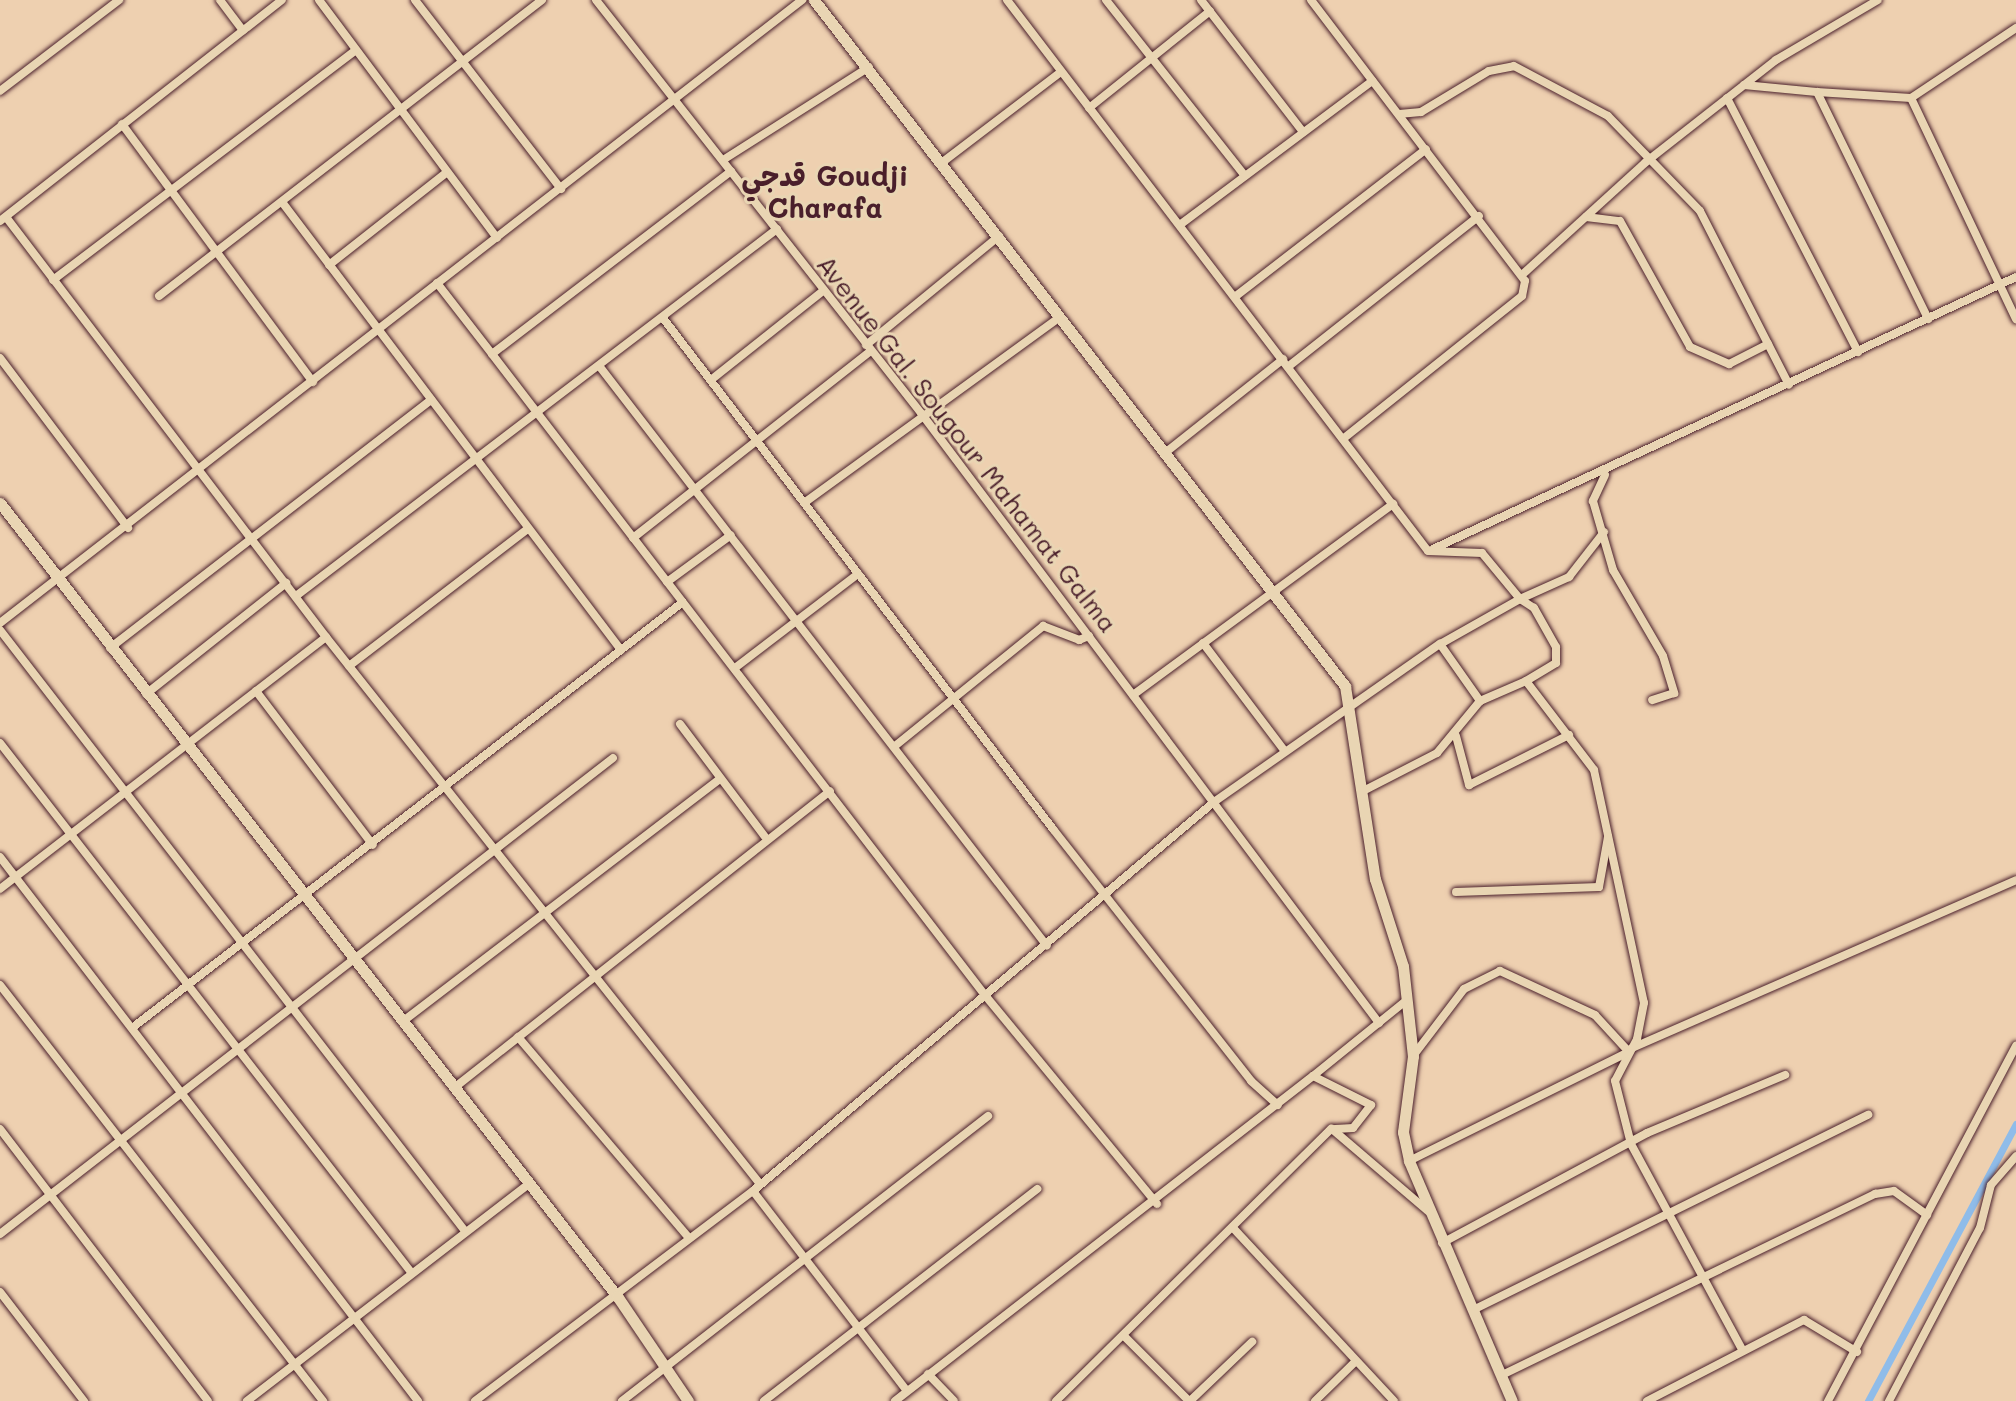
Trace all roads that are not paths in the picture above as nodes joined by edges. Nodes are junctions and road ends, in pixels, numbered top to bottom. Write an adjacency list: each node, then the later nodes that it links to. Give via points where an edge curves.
1 (119, 0): 25 (street)
2 (220, 0): 17 (street)
3 (282, 0): 17 (street)
4 (319, 0): 18 (street)
5 (542, 0): 20 (street)
6 (596, 0): 29 (street, Avenue Gal. Sougour Mahamat Galma)
7 (802, 0): 29 (street)
8 (814, 0): 21 (main road)
9 (1007, 0): 22 (street)
10 (1106, 0): 19 (street)
11 (1201, 0): 15 (street)
12 (1311, 0): 23 (street)
13 (1878, 0): 24 (street, via 1828,23)
14 (416, 1): 20 (street)
15 (1210, 11): 19 (street); 34 (street)
16 (2016, 28): 28 (street)
17 (243, 30): 33 (street)
18 (356, 50): 31 (street); 42 (street)
19 (1151, 59): 30 (street); 41 (street)
20 (463, 63): 31 (street); 43 (street)
21 (870, 66): 36 (street); 37 (main road)
22 (1061, 72): 30 (street); 37 (street)
23 (1372, 81): 32 (street); 34 (street)
24 (1744, 85): 26 (street); 27 (street)
25 (0, 91)
26 (1817, 92): 28 (street); 64 (street)
27 (1727, 98): 38 (street); 69 (street)
28 (1911, 98): 58 (street)
29 (678, 103): 36 (street, Avenue Gal. Sougour Mahamat Galma); 43 (street)
30 (1089, 108): 48 (street)
31 (403, 110): 40 (street); 44 (street)
32 (1399, 114): 35 (street); 38 (street, via 1421,112 1489,71 1514,66 1608,116)
33 (122, 124): 42 (street); 47 (street)
34 (1303, 132): 41 (street)
35 (1426, 149): 45 (street); 61 (street)
36 (723, 160): 39 (street, Avenue Gal. Sougour Mahamat Galma)
37 (944, 161): 50 (main road)
38 (1646, 162): 46 (street); 67 (street, via 1700,211)
39 (731, 171): 49 (street, Avenue Gal. Sougour Mahamat Galma); 70 (street)
40 (447, 172): 51 (street); 53 (street)
41 (1245, 176): 48 (street)
42 (170, 189): 52 (street); 56 (street)
43 (561, 189): 51 (street)
44 (282, 202): 52 (street); 53 (street)
45 (1479, 216): 54 (street); 72 (street)
46 (1585, 217): 54 (street); 67 (street, via 1620,221 1690,347 1729,364)
47 (3, 219): 56 (street)
48 (1181, 224): 61 (street)
49 (777, 229): 59 (street, Avenue Gal. Sougour Mahamat Galma); 63 (street)
50 (999, 236): 62 (main road); 68 (street)
51 (497, 238): 57 (street)
52 (217, 251): 60 (street); 75 (street)
53 (329, 265): 66 (street)
54 (1524, 273): 80 (street, via 1522,296)
55 (2016, 277): 58 (street)
56 (53, 280): 84 (street)
57 (437, 283): 66 (street); 70 (street)
58 (1999, 284): 64 (street); 65 (street)
59 (824, 290): 68 (street, Avenue Gal. Sougour Mahamat Galma); 74 (street)
60 (159, 296)
61 (1236, 296): 72 (street)
62 (1060, 317): 78 (street); 82 (main road)
63 (663, 318): 73 (street); 74 (street)
64 (1928, 319): 69 (street)
65 (2016, 319)
66 (379, 331): 75 (street); 77 (street)
67 (1768, 344): 76 (street)
68 (869, 348): 78 (street, Avenue Gal. Sougour Mahamat Galma); 81 (street)
69 (1858, 352): 76 (street)
70 (492, 354): 79 (street)
71 (0, 358): 90 (street)
72 (1286, 362): 80 (street); 82 (street)
73 (600, 367): 79 (street); 86 (street)
74 (711, 380): 81 (street)
75 (313, 382): 84 (street)
76 (1789, 385): 85 (street)
77 (431, 400): 83 (street); 94 (street)
78 (921, 413): 88 (street); 108 (street, Avenue Gal. Sougour Mahamat Galma)
79 (537, 414): 83 (street); 95 (street)
80 (1343, 439): 89 (street)
81 (757, 441): 86 (street); 88 (street)
82 (1165, 453): 101 (main road)
83 (476, 463): 91 (street); 102 (street)
84 (201, 472): 90 (street); 94 (street)
85 (1605, 474): 92 (street, via 1593,501); 96 (street)
86 (695, 489): 93 (street); 95 (street)
87 (0, 503): 98 (main road)
88 (804, 503): 97 (street)
89 (1393, 504): 96 (street); 101 (street)
90 (128, 528): 98 (street)
91 (526, 530): 113 (street); 114 (street)
92 (1604, 532): 103 (street, via 1569,577); 122 (street, via 1613,570 1667,668 1674,693)
93 (731, 535): 99 (street); 105 (street)
94 (251, 538): 100 (street); 112 (street)
95 (633, 538): 99 (street)
96 (1428, 551): 103 (street, via 1482,553)
97 (858, 574): 105 (street); 120 (street)
98 (59, 578): 106 (street); 112 (main road)
99 (667, 582): 104 (street)
100 (286, 583): 102 (street); 118 (street)
101 (1275, 589): 110 (street); 121 (main road)
102 (296, 596): 109 (street)
103 (1520, 599): 111 (street); 116 (street, via 1534,608 1556,647 1556,663)
104 (683, 602): 113 (street); 115 (street)
105 (797, 619): 115 (street); 129 (street)
106 (0, 623)
107 (0, 630): 136 (street)
108 (1089, 636): 119 (street, Avenue Gal. Sougour Mahamat Galma); 120 (street, via 1079,640 1043,626)
109 (326, 637): 114 (street); 117 (street)
110 (1203, 643): 119 (street); 130 (street)
111 (1440, 644): 121 (street); 123 (street)
112 (110, 648): 118 (main road)
113 (621, 650): 133 (street)
114 (349, 666): 133 (street)
115 (735, 668): 135 (street)
116 (1526, 681): 123 (street); 125 (street)
117 (256, 691): 128 (street); 141 (street)
118 (144, 695): 128 (main road)
119 (1133, 695): 137 (street, Avenue Gal. Sougour Mahamat Galma)
120 (955, 700): 129 (street); 148 (street)
121 (1350, 700): 130 (street); 134 (main road)
122 (1652, 700)
123 (1480, 701): 126 (street)
124 (680, 724): 132 (street)
125 (1569, 735): 126 (street, via 1469,785); 138 (street, via 1594,770)
126 (1456, 736): 134 (street, via 1416,767)
127 (0, 743): 139 (street)
128 (184, 745): 136 (street); 149 (main road)
129 (895, 746): 152 (street)
130 (1284, 750): 137 (street)
131 (613, 758): 142 (street)
132 (720, 779): 140 (street); 150 (street)
133 (445, 790): 141 (street); 142 (street)
134 (1365, 790): 158 (main road, via 1375,879 1403,966)
135 (830, 791): 140 (street); 157 (street)
136 (124, 792): 139 (street); 151 (street)
137 (1214, 802): 148 (street); 161 (street, Avenue Gal. Sougour Mahamat Galma)
138 (1609, 834): 147 (street, via 1599,887); 165 (street, via 1642,974 1641,1030)
139 (71, 835): 144 (street); 155 (street)
140 (765, 837): 154 (street)
141 (373, 845): 149 (street)
142 (493, 852): 150 (street); 153 (street)
143 (0, 857): 144 (street)
144 (16, 877): 146 (street); 162 (street)
145 (2016, 880): 165 (street)
146 (0, 889)
147 (1456, 892)
148 (1107, 893): 152 (street); 172 (street, via 1251,1081)
149 (304, 898): 151 (street); 153 (main road)
150 (542, 917): 154 (street); 160 (street)
151 (242, 943): 155 (street); 159 (street)
152 (1047, 946): 157 (street)
153 (354, 960): 159 (street); 160 (main road)
154 (589, 976): 163 (street); 182 (street)
155 (187, 984): 162 (street); 166 (street)
156 (0, 985): 177 (street)
157 (984, 994): 182 (street); 185 (street)
158 (1403, 1003): 161 (street); 167 (main road)
159 (292, 1008): 166 (street); 190 (street)
160 (402, 1022): 170 (main road)
161 (1379, 1023): 169 (street)
162 (132, 1028): 171 (street)
163 (518, 1037): 170 (street); 192 (street)
164 (2016, 1046): 188 (street)
165 (1630, 1050): 167 (street, via 1595,1015 1500,971 1464,989); 178 (street, via 1615,1081); 180 (street)
166 (240, 1051): 171 (street); 195 (street)
167 (1413, 1056): 180 (main road, via 1403,1132)
168 (1785, 1075): 178 (street)
169 (1313, 1076): 172 (street); 176 (street, via 1371,1105 1353,1128)
170 (454, 1088): 181 (main road)
171 (182, 1092): 177 (street); 200 (street)
172 (1278, 1105): 185 (street)
173 (1868, 1115): 186 (street, via 1799,1154 1757,1165)
174 (988, 1116): 194 (street)
175 (0, 1129): 184 (street)
176 (1331, 1129): 187 (street); 189 (street)
177 (120, 1141): 184 (street); 207 (street)
178 (1631, 1144): 186 (street); 193 (street)
179 (2016, 1156): 230 (street, via 1991,1185 1980,1228)
180 (1409, 1161): 187 (main road)
181 (529, 1184): 190 (street); 198 (main road)
182 (757, 1187): 192 (street); 194 (street)
183 (1037, 1189): 201 (street)
184 (51, 1196): 191 (street); 213 (street)
185 (1157, 1204): 209 (street)
186 (1666, 1208): 196 (street); 199 (street)
187 (1428, 1211): 193 (main road)
188 (1927, 1215): 196 (street, via 1886,1191); 205 (street)
189 (1234, 1229): 202 (street); 206 (street)
190 (465, 1231): 195 (street)
191 (0, 1234)
192 (688, 1237): 198 (street)
193 (1442, 1243): 199 (main road)
194 (806, 1261): 201 (street); 208 (street)
195 (411, 1272): 200 (street)
196 (1702, 1275): 204 (street); 210 (street)
197 (0, 1292): 212 (street)
198 (617, 1296): 208 (main road); 217 (street)
199 (1473, 1310): 210 (main road)
200 (355, 1315): 207 (street); 216 (street)
201 (860, 1331): 211 (street); 220 (street)
202 (1124, 1336): 223 (street); 224 (street)
203 (1252, 1342): 224 (street)
204 (1743, 1351): 205 (street, via 1804,1320); 228 (street)
205 (1857, 1352): 229 (street)
206 (1356, 1361): 225 (street); 226 (street)
207 (294, 1365): 214 (street); 215 (street)
208 (665, 1368): 218 (street); 219 (main road)
209 (928, 1374): 211 (street); 222 (street)
210 (1502, 1375): 227 (main road)
211 (907, 1391): 221 (street)
212 (84, 1401)
213 (208, 1401)
214 (247, 1401)
215 (323, 1401)
216 (418, 1401)
217 (475, 1401)
218 (622, 1401)
219 (688, 1401)
220 (764, 1401)
221 (895, 1401)
222 (954, 1401)
223 (1056, 1401)
224 (1189, 1401)
225 (1315, 1401)
226 (1394, 1401)
227 (1512, 1401)
228 (1647, 1401)
229 (1828, 1401)
230 (1889, 1401)

